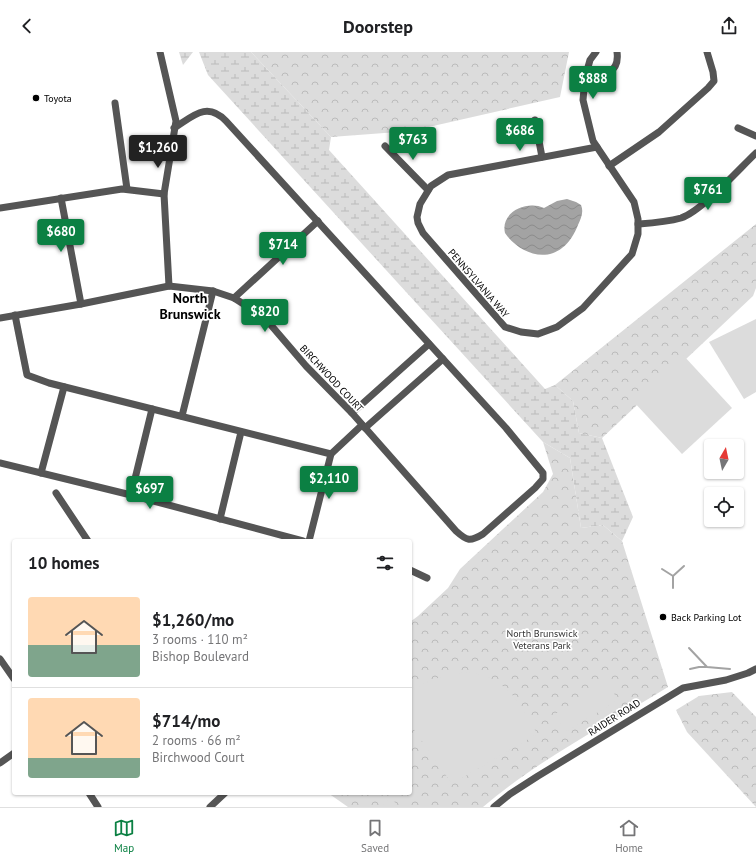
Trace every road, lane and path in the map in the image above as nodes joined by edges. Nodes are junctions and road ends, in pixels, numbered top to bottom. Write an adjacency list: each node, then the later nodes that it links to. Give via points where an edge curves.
1 (160, 52): 8 (street, via 176,121)
2 (596, 52): 5 (street, via 590,60)
3 (617, 52): 5 (street, via 615,68 603,75)
4 (707, 52): 15 (street, via 714,81 708,88 659,132)
5 (585, 78): 12 (street, via 583,100 593,142)
6 (115, 103): 16 (street)
7 (535, 120): 14 (street)
8 (174, 128): 18 (street); 21 (street, via 209,110 218,114)
9 (738, 128): 10 (street)
10 (756, 136)
11 (385, 146): 17 (street)
12 (597, 147): 14 (street, PENNSYLVANIA WAY); 15 (street, PENNSYLVANIA WAY)
13 (756, 153): 22 (street, via 689,214 671,220)
14 (542, 157): 17 (street, PENNSYLVANIA WAY, via 454,173 436,182)
15 (609, 166): 22 (street, PENNSYLVANIA WAY, via 634,202)
16 (127, 189): 18 (street); 19 (street)
17 (428, 190): 22 (street, PENNSYLVANIA WAY, via 418,211 418,223 424,233 504,327 521,332 538,334 557,328 582,308 632,254)
18 (164, 194): 23 (street)
19 (61, 198): 20 (street); 26 (street)
20 (0, 208)
21 (318, 221): 25 (street); 29 (street)
22 (638, 224)
23 (169, 286): 24 (street, BIRCHWOOD COURT); 26 (street, BIRCHWOOD COURT)
24 (213, 291): 25 (street, BIRCHWOOD COURT); 34 (street)
25 (234, 298): 33 (street, BIRCHWOOD COURT, via 270,324)
26 (80, 304): 27 (street, BIRCHWOOD COURT)
27 (15, 315): 28 (street, BIRCHWOOD COURT); 31 (street, via 27,375)
28 (0, 318)
29 (429, 344): 30 (street); 33 (street)
30 (443, 359): 35 (street); 35 (street, BIRCHWOOD COURT, via 543,473 543,479 535,488 483,534 474,540 464,539)
31 (64, 387): 32 (street); 39 (street)
32 (152, 409): 34 (street); 41 (street)
33 (352, 413): 35 (street, BIRCHWOOD COURT)
34 (182, 416): 36 (street)
35 (363, 426): 37 (street)
36 (241, 432): 37 (street); 42 (street)
37 (331, 454): 45 (street)
38 (0, 463): 39 (street)
39 (41, 473): 41 (street)
40 (56, 493): 43 (street)
41 (131, 495): 42 (street)
42 (220, 518): 44 (street)
43 (87, 539)
44 (296, 539)
45 (310, 539)
46 (412, 571): 47 (street)
47 (427, 578)
48 (0, 659): 50 (street)
49 (756, 669): 57 (street, RAIDER ROAD, via 726,680 683,688 538,776)
50 (12, 676)
51 (12, 754): 52 (street)
52 (0, 763)
53 (90, 795): 55 (street)
54 (223, 795): 56 (street)
55 (98, 807)
56 (210, 807)
57 (494, 807)

